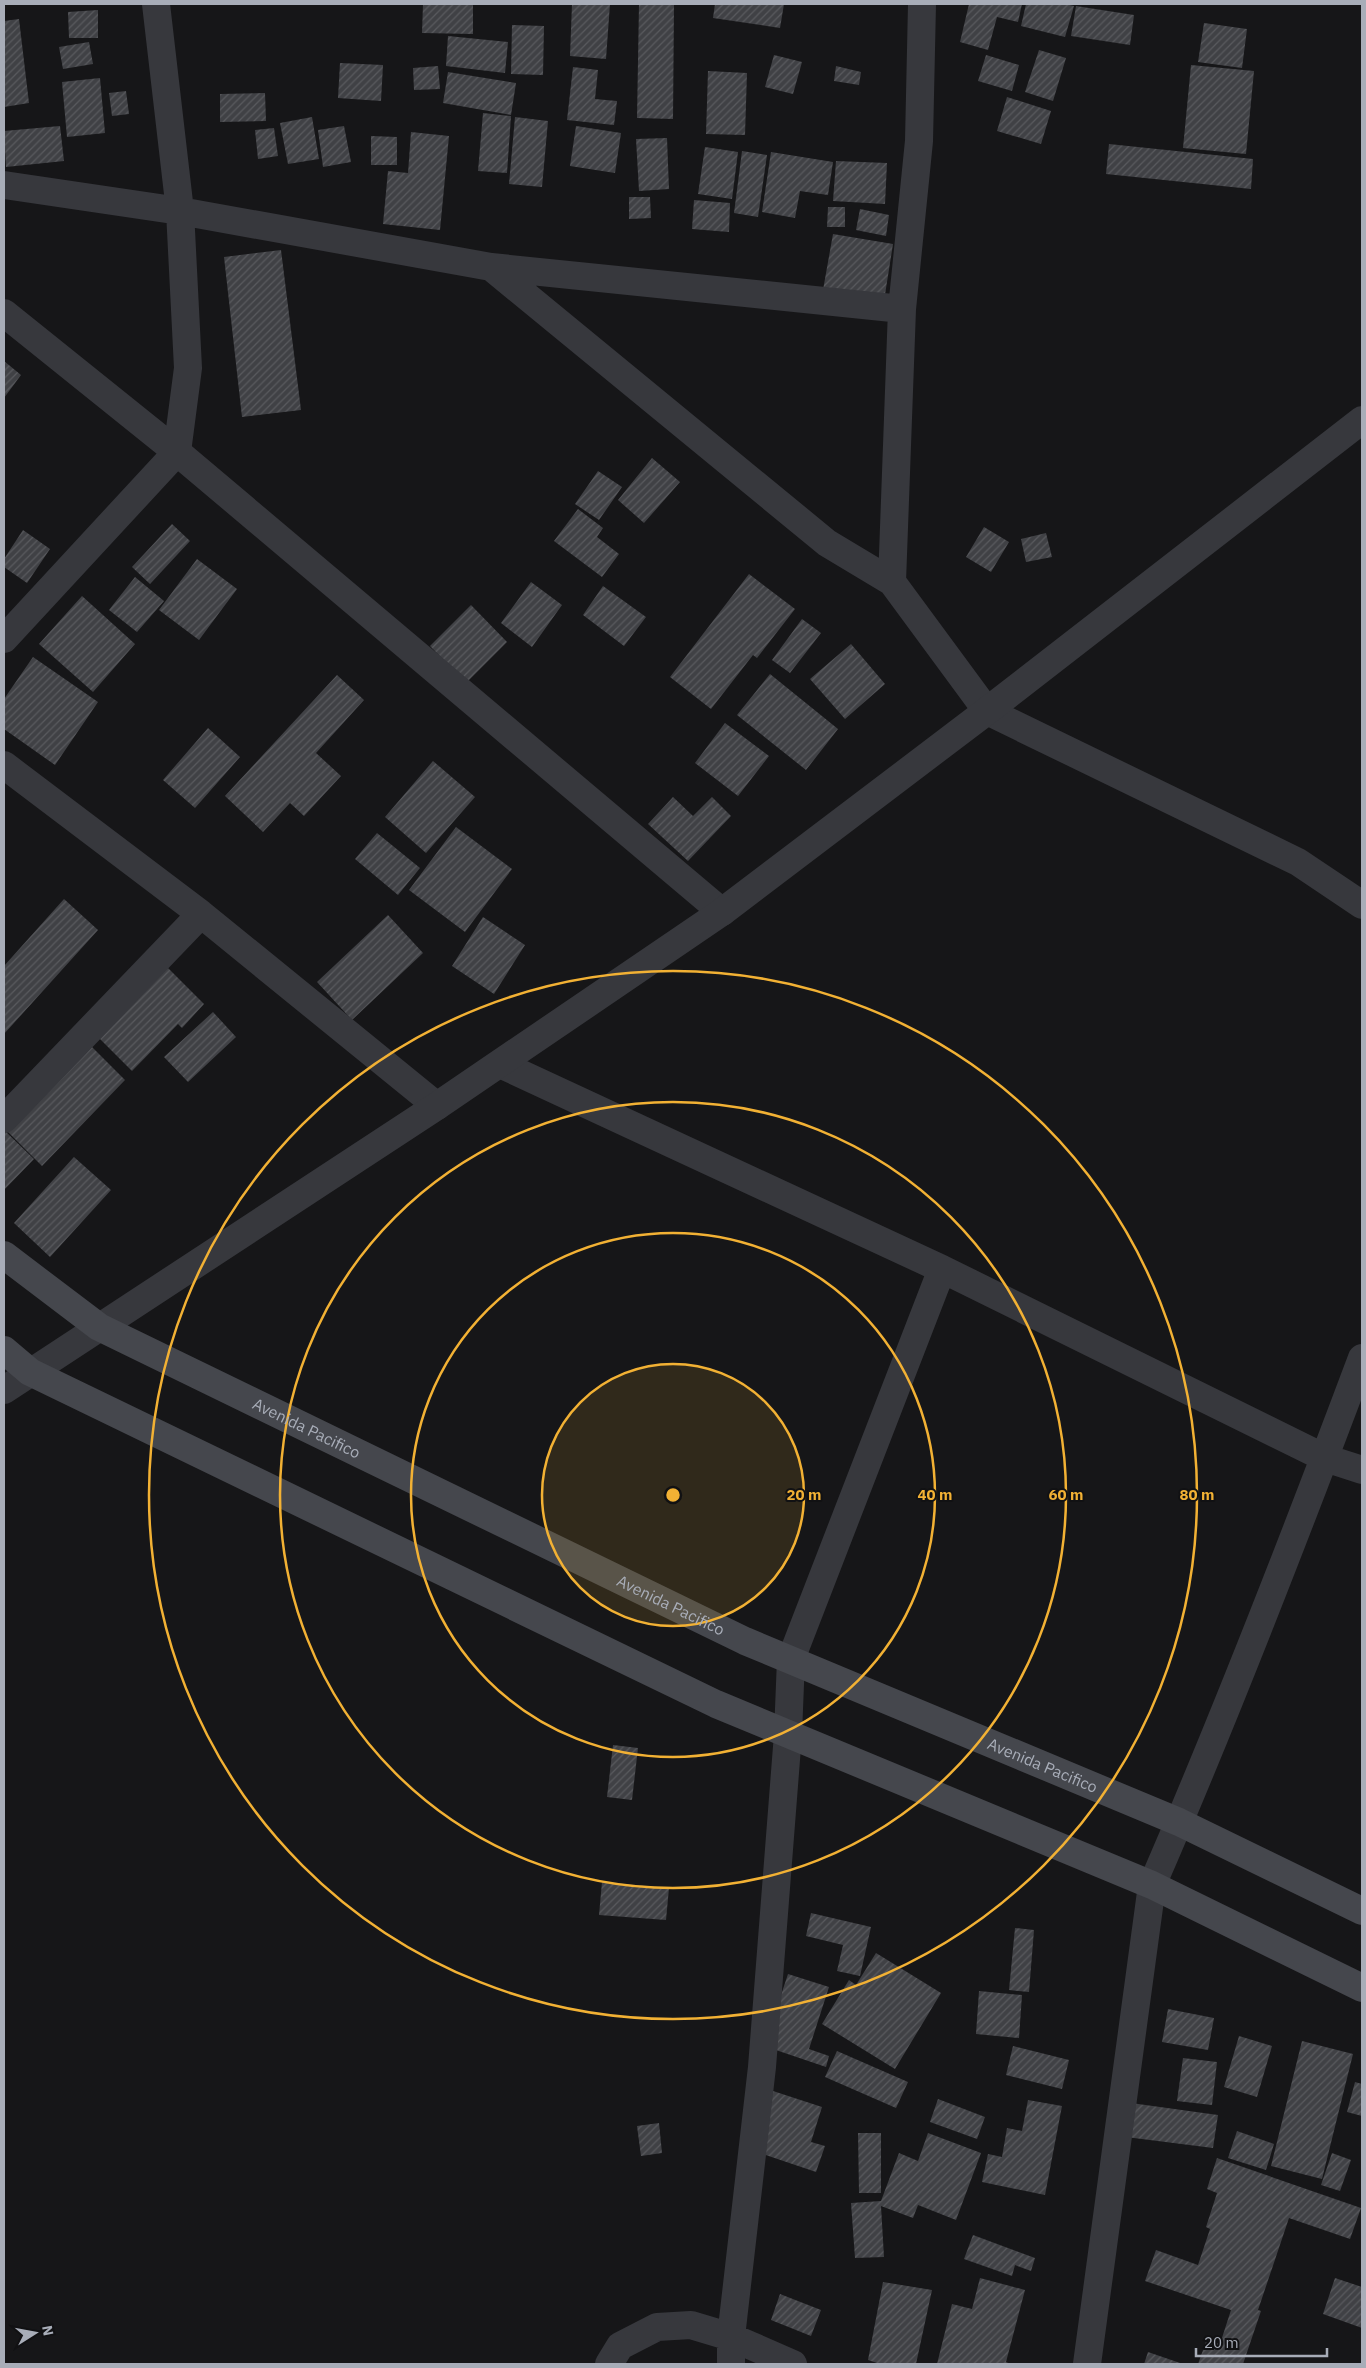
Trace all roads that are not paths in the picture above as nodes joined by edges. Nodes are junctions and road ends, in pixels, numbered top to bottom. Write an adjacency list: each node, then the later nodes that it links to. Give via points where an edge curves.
1 (156, 4): 4 (street)
2 (922, 4): 6 (street, via 919,142)
3 (4, 185): 4 (street)
4 (180, 210): 5 (street); 9 (street, via 188,368)
5 (491, 267): 6 (street); 10 (street, via 827,543)
6 (902, 309): 10 (street)
7 (4, 313): 9 (street)
8 (1362, 420): 12 (street)
9 (177, 452): 11 (street); 15 (street)
10 (892, 582): 12 (street)
11 (4, 639)
12 (987, 710): 14 (street, via 1298,862); 15 (street)
13 (4, 765): 16 (street)
14 (1362, 905)
15 (722, 912): 17 (street)
16 (201, 914): 18 (street); 19 (street)
17 (500, 1064): 18 (street); 21 (street)
18 (437, 1106): 22 (street)
19 (4, 1119)
20 (4, 1254): 22 (main road, Avenida Pacifico)
21 (942, 1269): 27 (street); 29 (street)
22 (99, 1327): 25 (street); 29 (main road, Avenida Pacifico, via 745,1641)
23 (4, 1350): 25 (main road)
24 (1362, 1358): 27 (street)
25 (30, 1372): 26 (street); 30 (main road, via 716,1704)
26 (4, 1390)
27 (1325, 1458): 28 (street); 31 (street)
28 (1362, 1470)
29 (791, 1659): 30 (street); 31 (main road, Avenida Pacifico)
30 (788, 1734): 32 (main road); 35 (street, via 762,2067)
31 (1179, 1822): 32 (street); 33 (main road, Avenida Pacifico)
32 (1152, 1885): 34 (main road); 39 (street)
33 (1362, 1911)
34 (1362, 1988)
35 (731, 2337): 36 (street, via 691,2325 657,2327 620,2346); 37 (street); 38 (street)
36 (609, 2364)
37 (731, 2364)
38 (793, 2364)
39 (1087, 2364)

